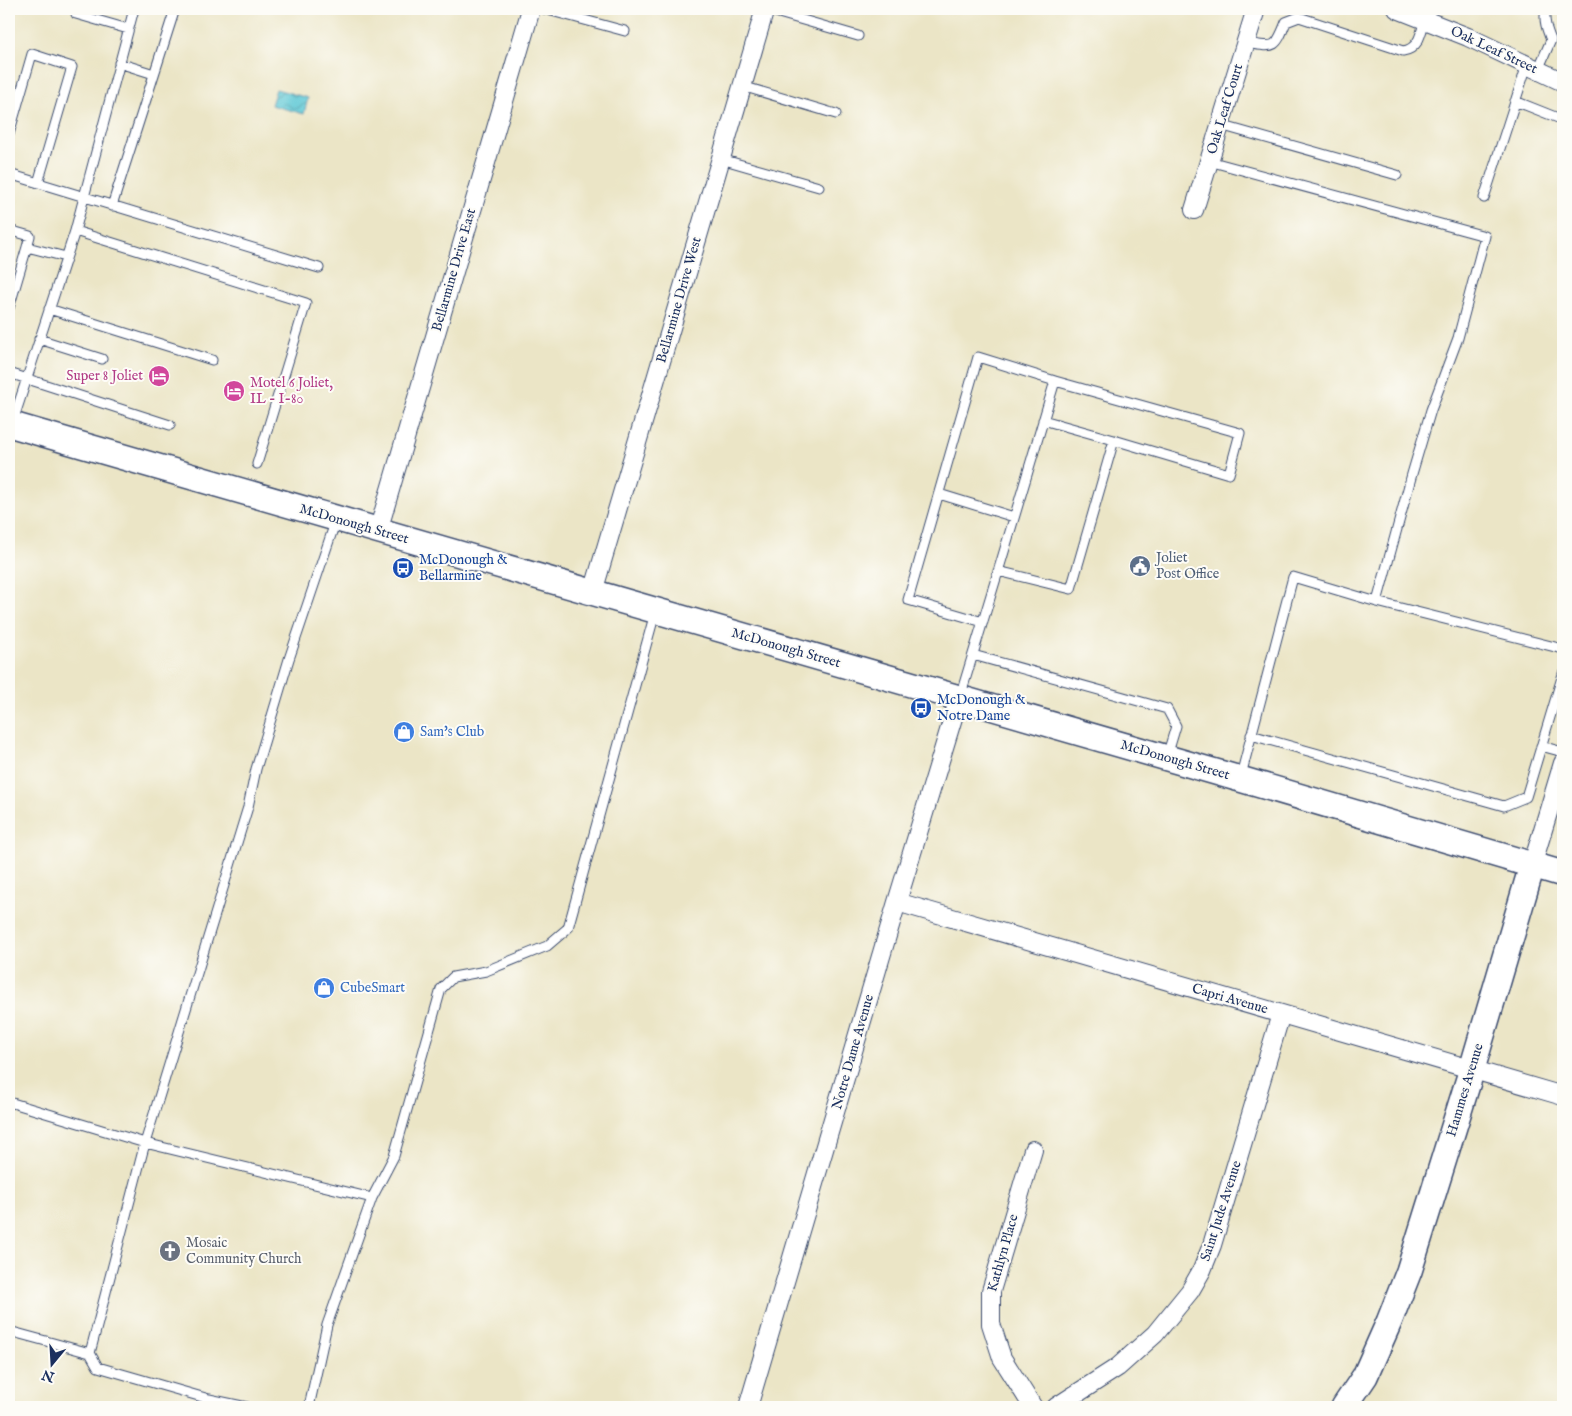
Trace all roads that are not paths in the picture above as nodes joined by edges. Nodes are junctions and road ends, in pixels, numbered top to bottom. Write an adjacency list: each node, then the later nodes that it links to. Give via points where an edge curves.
1 (81, 9): 11 (lane, via 76,14)
2 (134, 9): 11 (lane)
3 (175, 9): 17 (lane)
4 (531, 9): 56 (street, Bellarmine Drive East)
5 (544, 9): 12 (lane)
6 (765, 9): 13 (lane); 19 (street, Bellarmine Drive West)
7 (1256, 9): 14 (street, Oak Leaf Court)
8 (1397, 9): 10 (street, Oak Leaf Street)
9 (1546, 9): 16 (lane, via 1546,28 1551,40)
10 (1426, 19): 14 (lane, via 1416,46 1403,51 1299,17 1286,22 1279,41 1274,45); 16 (street, Oak Leaf Street)
11 (128, 29): 15 (lane)
12 (625, 32)
13 (858, 36)
14 (1245, 44): 23 (street, Oak Leaf Court)
15 (119, 63): 17 (lane); 31 (lane)
16 (1533, 67): 18 (street, Oak Leaf Street); 20 (lane)
17 (154, 74): 33 (lane)
18 (1563, 82)
19 (742, 86): 21 (lane); 25 (street, Bellarmine Drive West)
20 (1515, 102): 22 (lane); 32 (lane)
21 (836, 114)
22 (1563, 120)
23 (1220, 125): 26 (street, Oak Leaf Court); 28 (lane)
24 (9, 134): 29 (lane, via 32,54 72,67)
25 (721, 159): 30 (lane); 58 (street, Bellarmine Drive West)
26 (1209, 160): 34 (street, Oak Leaf Court); 59 (lane, via 1485,236 1458,338 1431,410)
27 (9, 174): 29 (lane)
28 (1397, 175)
29 (38, 183): 31 (lane)
30 (819, 187)
31 (84, 198): 33 (lane); 36 (lane)
32 (1484, 198)
33 (112, 206): 39 (lane)
34 (1194, 210)
35 (9, 230): 37 (lane, via 30,236)
36 (75, 231): 38 (lane); 52 (lane, via 306,303)
37 (27, 247): 38 (lane); 40 (lane)
38 (66, 257): 41 (lane)
39 (320, 268)
40 (9, 308)
41 (49, 309): 42 (lane); 44 (lane)
42 (39, 339): 43 (lane); 46 (lane)
43 (102, 359)
44 (212, 360)
45 (9, 373): 46 (lane)
46 (26, 379): 49 (lane); 50 (lane)
47 (1055, 381): 48 (lane); 51 (lane, via 1240,433 1228,474); 53 (lane, via 978,357)
48 (1043, 420): 51 (lane); 54 (lane)
49 (10, 424): 55 (street, McDonough Street)
50 (170, 425)
51 (1114, 440): 57 (lane, via 1071,589)
52 (257, 464)
53 (939, 494): 54 (lane); 61 (lane, via 908,600)
54 (1014, 516): 57 (lane)
55 (336, 519): 56 (street, McDonough Street); 79 (lane, via 289,658 245,817)
56 (378, 531): 58 (street, McDonough Street)
57 (998, 571): 61 (lane)
58 (593, 592): 60 (street, McDonough Street)
59 (1377, 602): 62 (lane); 66 (lane, via 1293,577)
60 (656, 610): 65 (street, McDonough Street); 81 (lane, via 568,928 547,946 486,970 454,977 441,989 394,1156)
61 (983, 622): 63 (lane)
62 (1563, 649)
63 (973, 655): 65 (lane); 69 (lane, via 1167,709 1176,726)
64 (1563, 674): 67 (lane)
65 (960, 698): 69 (street, McDonough Street); 74 (street, Notre Dame Avenue)
66 (1251, 735): 67 (lane, via 1504,806 1526,797); 71 (lane)
67 (1541, 746): 68 (lane)
68 (1563, 752)
69 (1167, 758): 71 (street, McDonough Street)
70 (1562, 768): 72 (street, Hammes Avenue)
71 (1240, 779): 72 (street, McDonough Street)
72 (1532, 866): 73 (street, McDonough Street); 76 (street, Hammes Avenue)
73 (1563, 874)
74 (897, 902): 75 (street, Capri Avenue); 86 (street, Notre Dame Avenue)
75 (1281, 1014): 76 (street, Capri Avenue); 88 (street, Saint Jude Avenue, via 1212,1245 1190,1292 1155,1334 1118,1367)
76 (1472, 1069): 77 (street, Capri Avenue); 89 (street, Hammes Avenue, via 1409,1271 1365,1376)
77 (1563, 1096)
78 (9, 1102): 79 (lane)
79 (145, 1143): 81 (lane); 83 (lane)
80 (1033, 1150): 87 (street, Kathlyn Place, via 991,1291 991,1324 1002,1358)
81 (372, 1198): 85 (lane, via 327,1325)
82 (9, 1331): 83 (lane)
83 (90, 1354): 84 (lane, via 98,1367)
84 (247, 1407)
85 (309, 1407)
86 (748, 1407)
87 (1033, 1407)
88 (1056, 1407)
89 (1344, 1407)

